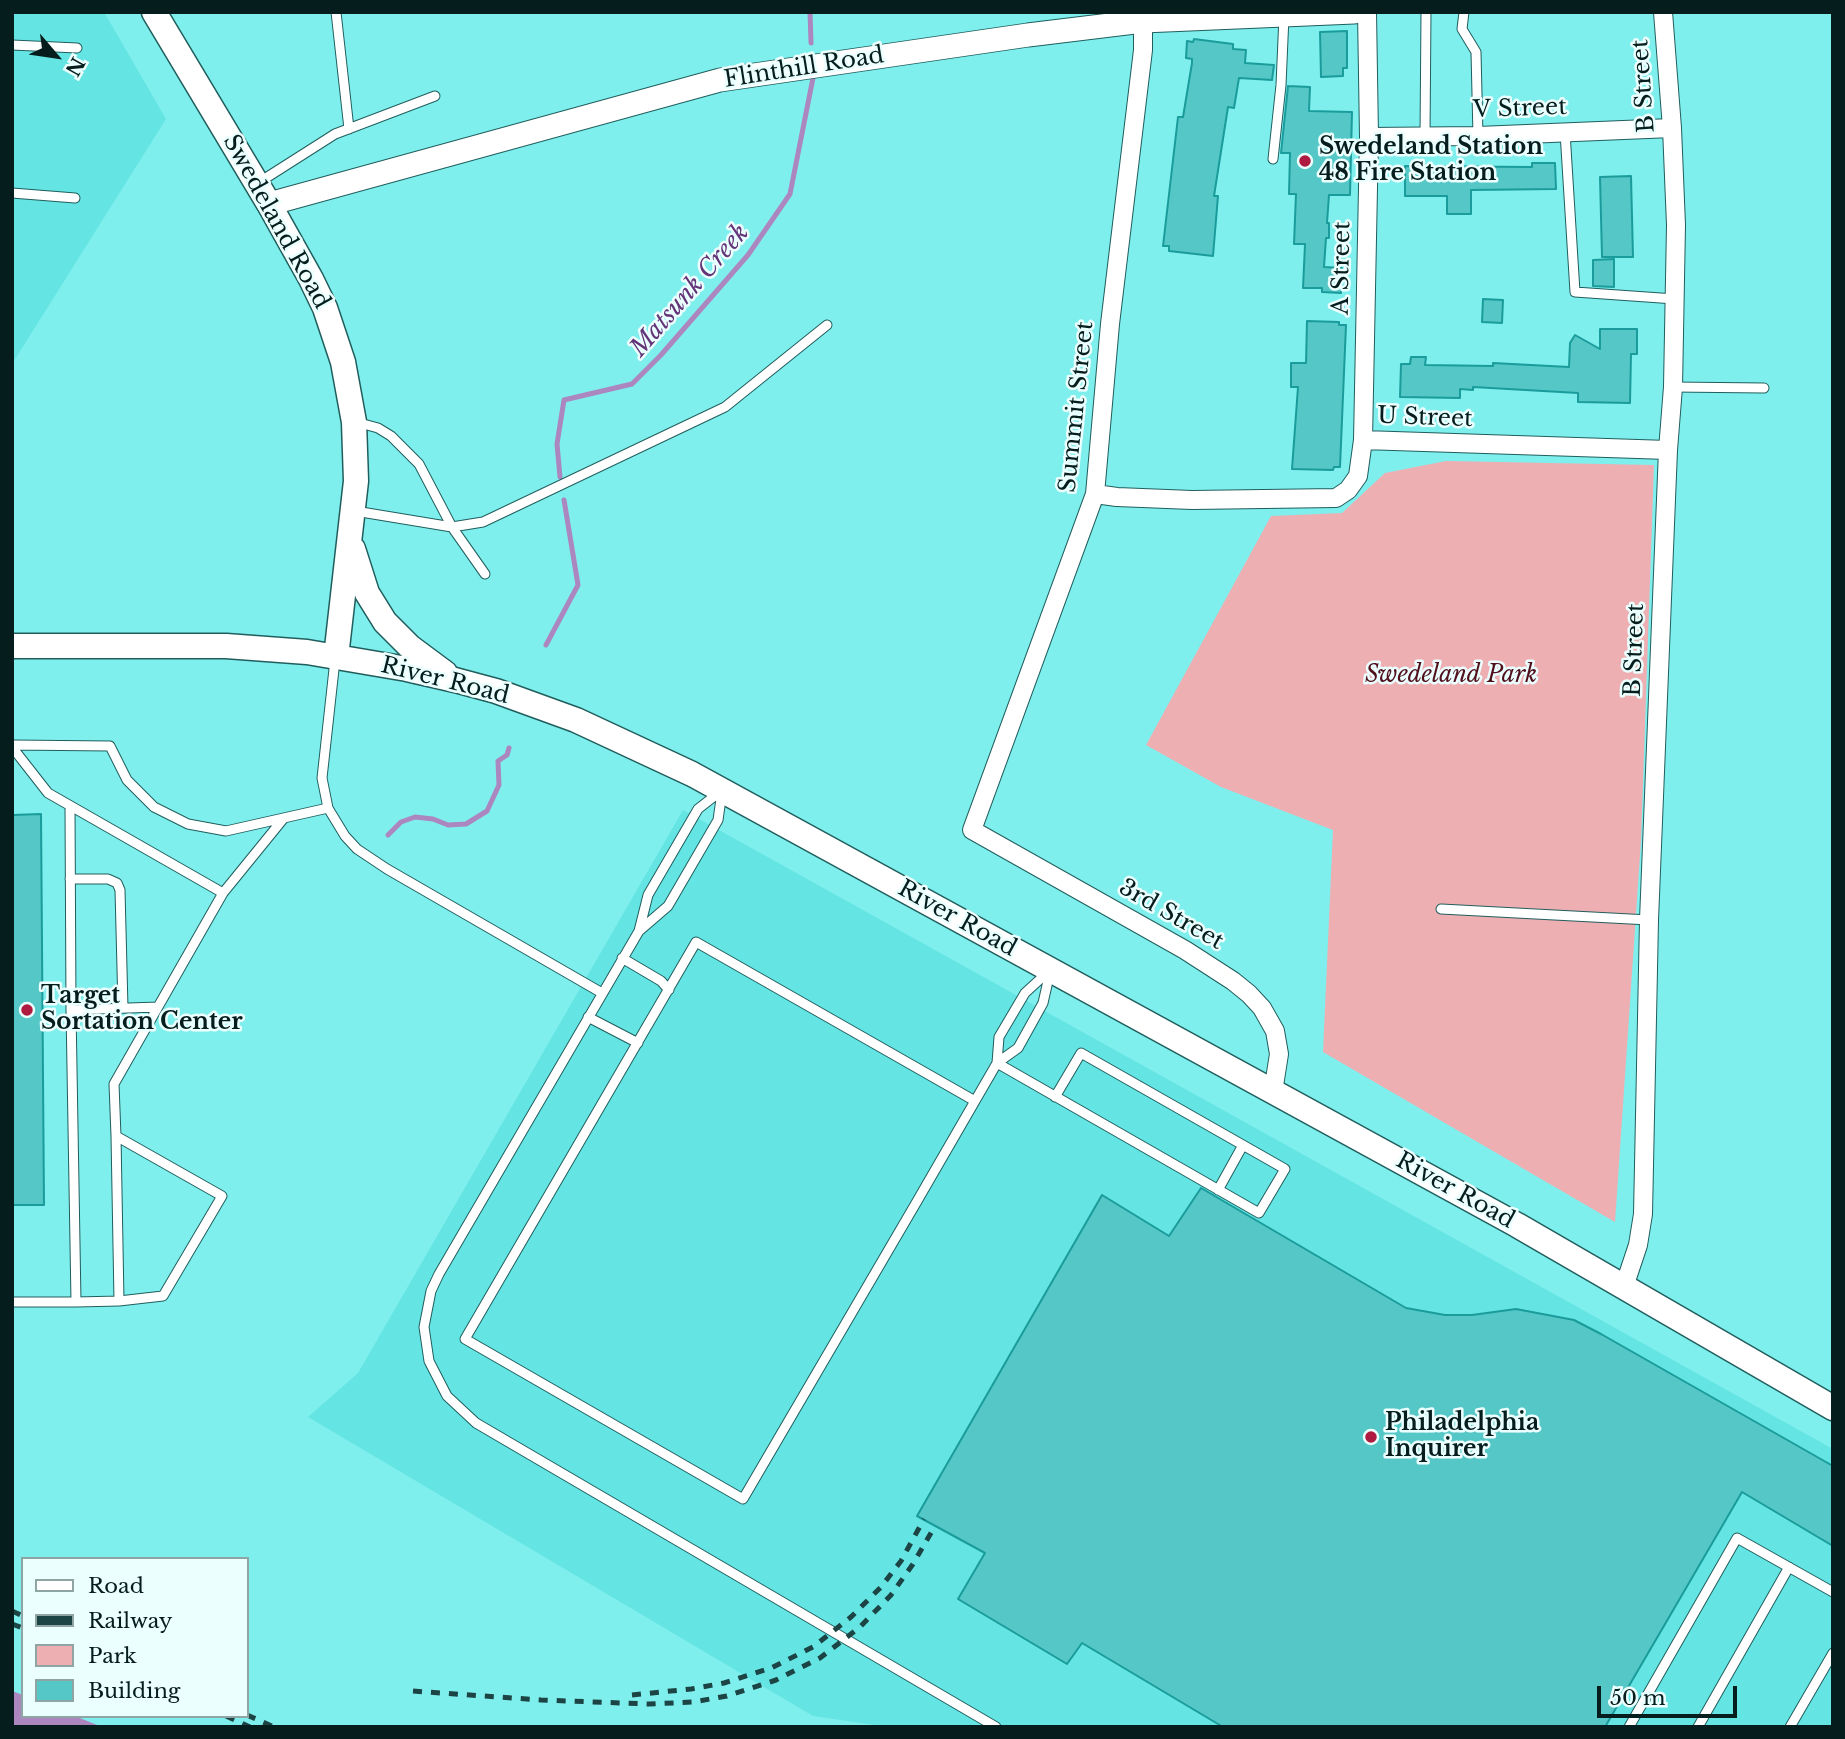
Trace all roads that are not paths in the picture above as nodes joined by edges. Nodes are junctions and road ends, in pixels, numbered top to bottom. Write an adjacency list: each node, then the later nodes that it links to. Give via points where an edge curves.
1 (155, 12): 21 (main road, Swedeland Road)
2 (336, 12): 13 (lane)
3 (1354, 12): 8 (street, Flinthill Road)
4 (1367, 12): 18 (street, A Street)
5 (1426, 12): 16 (lane)
6 (1464, 12): 17 (lane, via 1462,29 1476,52)
7 (1663, 12): 14 (street, B Street)
8 (1284, 16): 9 (street, Flinthill Road); 19 (lane)
9 (1143, 17): 21 (street, Flinthill Road, via 720,80); 30 (street, Summit Street)
10 (12, 45): 11 (lane)
11 (77, 48)
12 (435, 96): 13 (lane)
13 (349, 128): 21 (lane, via 335,134)
14 (1672, 128): 15 (street, V Street); 23 (street, B Street)
15 (1565, 132): 17 (street, V Street); 23 (lane, via 1575,292)
16 (1425, 136): 17 (street, V Street); 18 (street, V Street)
17 (1478, 136)
18 (1369, 137): 28 (street, A Street)
19 (1273, 159)
20 (12, 193): 22 (lane)
21 (263, 194): 27 (main road, Swedeland Road, via 325,308 343,362)
22 (75, 198)
23 (1675, 299): 25 (street, B Street)
24 (827, 325): 32 (lane, via 726,407 483,522)
25 (1673, 387): 26 (lane); 29 (street, B Street)
26 (1764, 388)
27 (354, 422): 31 (main road, Swedeland Road); 32 (lane, via 379,428 419,464)
28 (1363, 440): 29 (street, U Street); 30 (street, U Street, via 1359,476 1336,498 1192,500)
29 (1668, 450): 47 (street, B Street)
30 (1095, 494): 43 (street, Summit Street)
31 (354, 511): 32 (lane); 33 (main road, Swedeland Road)
32 (452, 527): 34 (lane)
33 (350, 541): 36 (main road, Swedeland Road); 37 (main road, via 367,593 385,621 410,647)
34 (485, 574)
35 (12, 646): 36 (main road, River Road, via 226,646)
36 (336, 657): 37 (main road, River Road); 41 (lane, via 322,778)
37 (454, 680): 39 (main road, River Road, via 586,724)
38 (12, 746): 40 (lane, via 48,793); 42 (lane, via 110,746 127,780 154,807 188,824 226,831)
39 (722, 790): 48 (lane, via 698,809 648,895); 48 (lane, via 718,820 668,906); 50 (main road, River Road)
40 (70, 806): 44 (lane); 45 (lane)
41 (328, 808): 42 (lane); 52 (lane, via 345,836 371,859)
42 (284, 818): 45 (lane)
43 (972, 830): 59 (street, 3rd Street, via 1185,950 1249,994 1275,1031 1279,1054)
44 (70, 879): 54 (lane, via 108,879 120,890); 55 (lane)
45 (223, 894): 53 (lane)
46 (1441, 909): 47 (lane)
47 (1649, 920): 65 (street, B Street, via 1643,1214)
48 (639, 931): 49 (lane)
49 (622, 958): 51 (lane); 52 (lane)
50 (1051, 970): 58 (lane, via 1043,1003 1018,1048); 58 (lane, via 1025,993 999,1037); 59 (main road, River Road)
51 (669, 989): 57 (lane); 61 (lane, via 696,942)
52 (602, 993): 56 (lane)
53 (158, 1007): 54 (lane); 62 (lane, via 114,1084)
54 (123, 1008): 55 (lane)
55 (71, 1010): 68 (lane)
56 (588, 1017): 57 (lane); 73 (lane, via 431,1291 424,1327 436,1378 447,1396 476,1423)
57 (638, 1043): 61 (lane, via 466,1339 743,1499)
58 (997, 1063): 60 (lane); 61 (lane)
59 (1273, 1091): 65 (main road, River Road)
60 (1055, 1097): 63 (lane, via 1081,1053); 64 (lane)
61 (975, 1101)
62 (116, 1136): 67 (lane); 67 (lane, via 222,1196 163,1296)
63 (1243, 1145): 64 (lane); 64 (lane, via 1285,1169 1259,1213)
64 (1218, 1189)
65 (1624, 1287): 69 (main road, River Road)
66 (12, 1301): 68 (lane)
67 (119, 1301): 68 (lane)
68 (76, 1303)
69 (1833, 1408)
70 (1789, 1567): 71 (lane); 74 (lane, via 1738,1538); 75 (lane)
71 (1833, 1592)
72 (1833, 1653): 76 (lane)
73 (996, 1727)
74 (1629, 1727)
75 (1698, 1727)
76 (1790, 1727)

